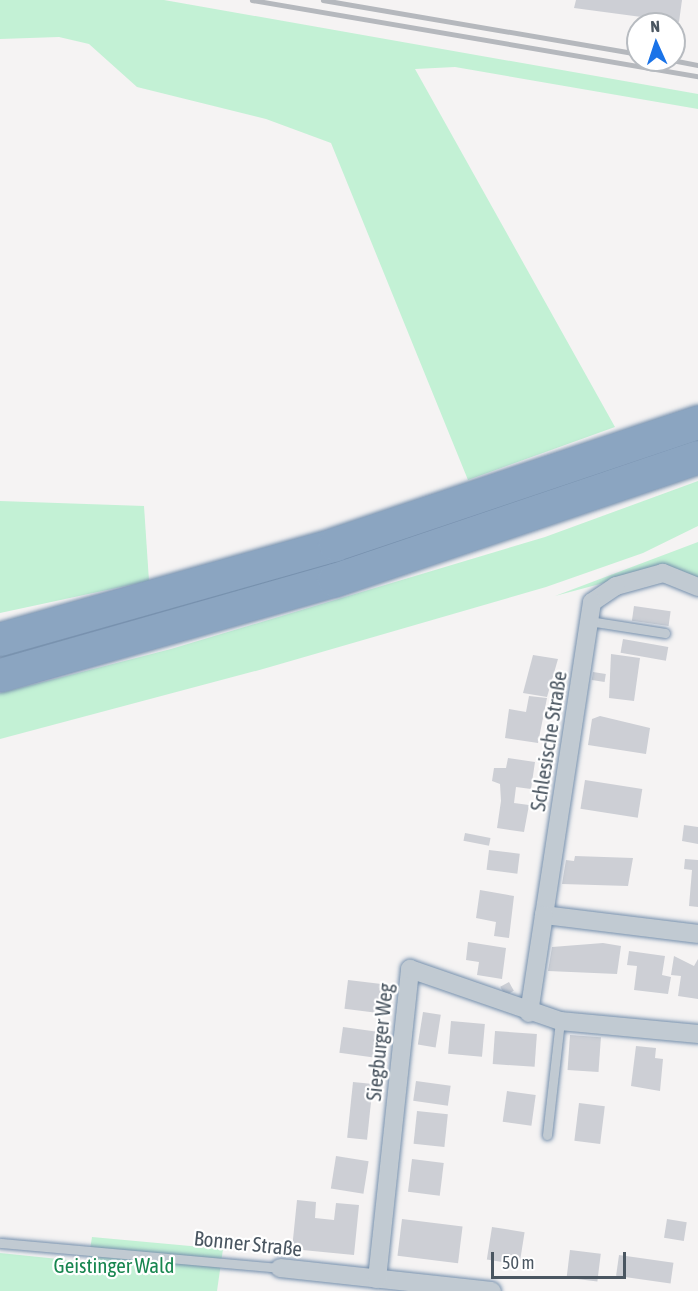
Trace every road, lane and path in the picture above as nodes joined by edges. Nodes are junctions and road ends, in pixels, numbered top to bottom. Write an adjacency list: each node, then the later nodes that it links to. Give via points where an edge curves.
1 (698, 422): 6 (highway, via 335,544)
2 (698, 457): 7 (highway, via 334,580)
3 (698, 587): 4 (street, Schlesische Straße, via 663,573 616,586 592,602)
4 (589, 621): 5 (lane); 8 (street, Schlesische Straße)
5 (665, 633)
6 (0, 639)
7 (0, 675)
8 (544, 915): 9 (street); 10 (street, Schlesische Straße)
9 (698, 934)
10 (529, 1013): 11 (street, Siegburger Weg); 16 (street, Siegburger Weg, via 410,969)
11 (560, 1021): 12 (street, Siegburger Weg); 13 (lane)
12 (698, 1034)
13 (547, 1135)
14 (0, 1243): 15 (lane, Bonner Straße)
15 (280, 1268): 17 (street, Bonner Straße)
16 (376, 1279): 17 (street, Bonner Straße); 18 (street, Bonner Straße)
17 (327, 1282)
18 (492, 1291)

